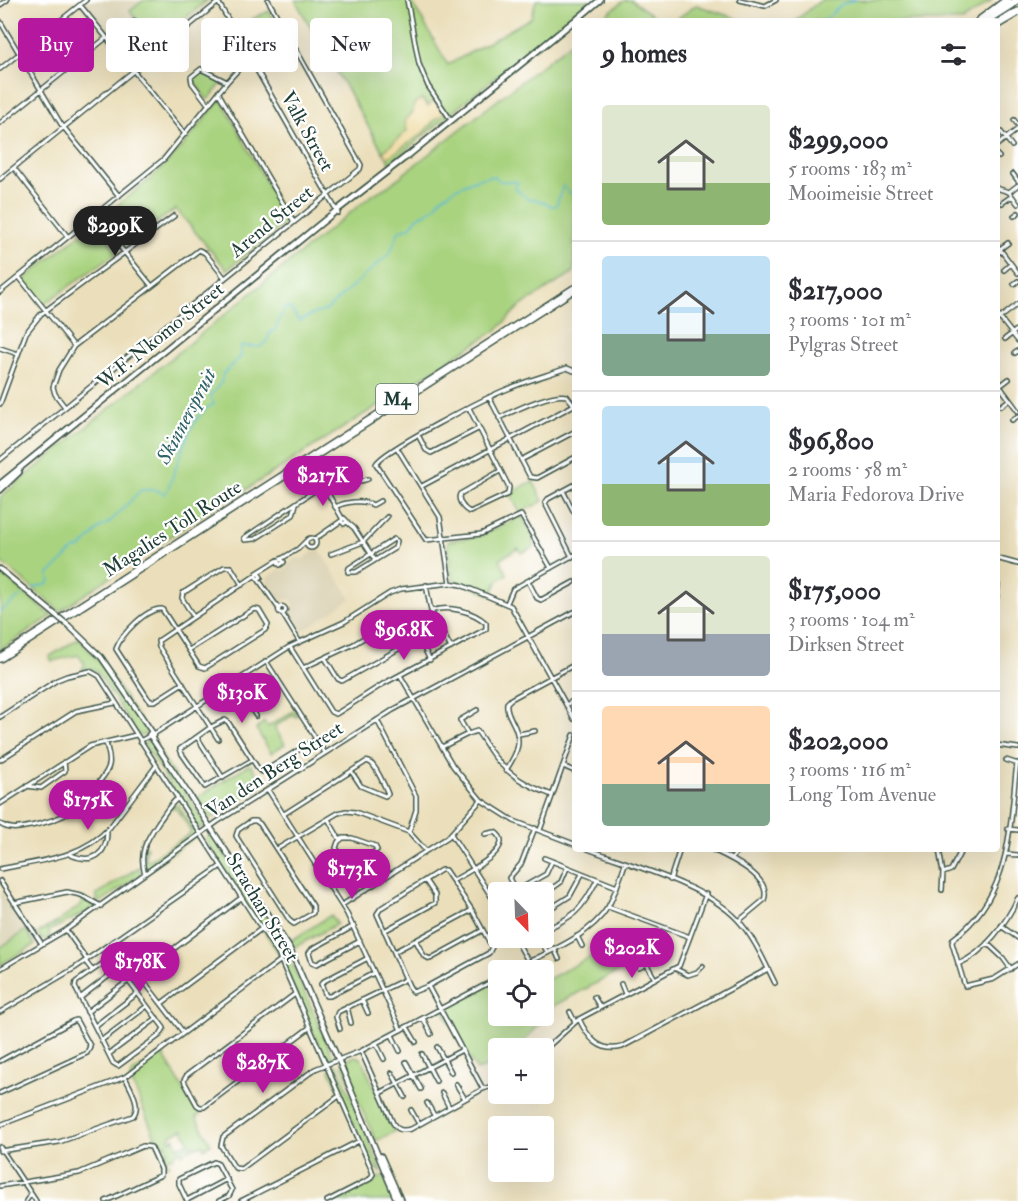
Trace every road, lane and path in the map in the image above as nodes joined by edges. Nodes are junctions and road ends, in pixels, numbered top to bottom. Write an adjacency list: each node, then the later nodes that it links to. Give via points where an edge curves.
1 (7, 0): 11 (street)
2 (86, 0): 12 (street)
3 (268, 0): 53 (street, Arend Street, via 359,162 358,170)
4 (407, 0): 37 (street, via 418,64)
5 (600, 0): 16 (main road, W.F. Nkomo Street)
6 (740, 0): 7 (street, via 765,6)
7 (776, 0)
8 (1007, 0): 17 (highway)
9 (219, 1): 15 (street, Valk Street); 23 (street)
10 (1018, 2): 18 (highway); 19 (highway)
11 (1, 4)
12 (80, 5): 14 (street); 24 (street)
13 (1018, 12): 22 (highway)
14 (64, 18)
15 (228, 18)
16 (579, 18)
17 (983, 18)
18 (990, 18)
19 (995, 18)
20 (0, 21): 25 (street)
21 (572, 23): 37 (main road, W.F. Nkomo Street)
22 (1000, 23)
23 (189, 25)
24 (106, 38): 34 (street)
25 (18, 50)
26 (18, 55): 27 (street)
27 (0, 69)
28 (30, 72): 34 (street)
29 (132, 72): 41 (street)
30 (134, 72): 43 (street)
31 (236, 72): 33 (street)
32 (257, 72): 53 (street, Valk Street)
33 (227, 82): 35 (street); 36 (street, via 201,69 191,77)
34 (40, 90): 39 (street); 41 (street)
35 (218, 92): 36 (street); 62 (street)
36 (208, 104): 43 (street)
37 (452, 120): 57 (main road, W.F. Nkomo Street)
38 (1014, 120): 40 (street)
39 (0, 123)
40 (1018, 127): 44 (street)
41 (63, 128): 47 (street); 54 (street)
42 (1001, 132): 44 (street)
43 (185, 134): 54 (street, via 164,159)
44 (1006, 138): 45 (street); 46 (street)
45 (1000, 143)
46 (1012, 146)
47 (14, 168): 49 (street); 63 (street)
48 (1013, 174): 50 (street)
49 (0, 179)
50 (1018, 183): 52 (street)
51 (1000, 190): 52 (street)
52 (1010, 194): 55 (street); 56 (street)
53 (327, 195): 57 (street, Valk Street); 62 (street, Arend Street)
54 (118, 196): 59 (street)
55 (1002, 203)
56 (1018, 204)
57 (337, 212): 106 (main road, W.F. Nkomo Street)
58 (1018, 213): 61 (street)
59 (95, 216): 63 (street); 66 (street)
60 (174, 216): 66 (street)
61 (1014, 216)
62 (294, 222): 71 (street, Arend Street)
63 (68, 237): 70 (street)
64 (1008, 243): 65 (street)
65 (1000, 250): 67 (street)
66 (124, 252): 72 (street); 76 (street)
67 (1011, 264): 68 (street); 69 (street)
68 (1004, 270)
69 (1018, 273)
70 (18, 277): 74 (street); 76 (street)
71 (224, 277): 72 (street, via 201,250); 95 (street, Arend Street)
72 (152, 285): 82 (street)
73 (572, 288): 157 (highway, Magalies Toll Route / M4)
74 (0, 292)
75 (1018, 304): 77 (street)
76 (45, 310): 82 (street); 84 (street, via 30,328)
77 (1000, 318): 79 (street)
78 (1018, 329): 79 (street)
79 (1012, 333): 80 (street); 81 (street)
80 (1005, 339)
81 (1018, 341)
82 (74, 346): 95 (street, via 53,387)
83 (0, 348): 84 (street)
84 (18, 354): 92 (street)
85 (572, 370): 89 (street, via 567,368)
86 (1009, 380): 87 (street)
87 (1000, 387)
88 (1000, 390): 90 (street)
89 (489, 397): 96 (street); 99 (street)
90 (1010, 400): 94 (street); 97 (street)
91 (572, 402): 99 (street, via 567,396 559,395)
92 (0, 404)
93 (572, 406): 104 (street)
94 (1001, 406)
95 (65, 407): 109 (street, Arend Street)
96 (469, 408): 101 (street); 103 (street)
97 (1018, 411)
98 (1018, 416): 100 (street)
99 (499, 418): 104 (street)
100 (1012, 420)
101 (478, 429): 103 (street, via 431,453); 107 (street)
102 (572, 433): 110 (street)
103 (418, 435): 105 (street)
104 (509, 439): 107 (street); 110 (street)
105 (397, 448): 115 (street); 126 (street, via 379,459 377,466 424,539)
106 (42, 450): 113 (main road, W.F. Nkomo Street); 117 (main road, W.F. Nkomo Street)
107 (489, 450): 111 (street); 115 (street)
108 (572, 459): 110 (street, via 535,479)
109 (0, 460)
110 (521, 460)
111 (501, 471): 111 (street, via 510,490 508,494 473,512 466,511 460,494)
112 (368, 479): 114 (street)
113 (0, 484)
114 (323, 485): 120 (street); 121 (street)
115 (422, 486): 126 (street, via 440,517)
116 (572, 486): 118 (street)
117 (0, 490)
118 (563, 491): 122 (street); 133 (street, via 545,505)
119 (380, 501): 121 (street, via 373,505 344,503)
120 (297, 502): 120 (street, via 247,536 244,540 255,539 292,515)
121 (335, 507): 124 (street)
122 (572, 508)
123 (387, 517): 128 (street)
124 (343, 521): 125 (street); 128 (street, via 351,525)
125 (315, 539): 127 (street); 129 (street, via 315,546)
126 (444, 539): 138 (street, via 482,534 521,515); 142 (street)
127 (306, 541): 129 (street); 130 (street)
128 (363, 542): 131 (street); 132 (street)
129 (308, 547): 130 (street)
130 (298, 549): 140 (street)
131 (370, 553): 136 (street); 136 (street, via 348,572 356,572); 136 (street, via 396,539 395,548)
132 (331, 554)
133 (572, 554)
134 (572, 557): 138 (street)
135 (1000, 559): 137 (street)
136 (375, 560)
137 (1018, 564)
138 (551, 568): 141 (street)
139 (0, 569): 179 (street, Strachan Street, bridge, via 101,657)
140 (258, 577): 144 (street); 153 (street)
141 (528, 581): 143 (street, via 541,600); 146 (street, via 512,590)
142 (450, 583): 145 (street); 146 (street)
143 (572, 583)
144 (242, 585): 149 (street); 149 (street, via 231,567 224,567 182,595)
145 (426, 585): 147 (street); 153 (street, via 394,590 344,621)
146 (507, 603): 151 (street)
147 (431, 611): 155 (street); 155 (street, via 453,608 486,623 483,632)
148 (572, 613): 151 (street, Van den Berg Street)
149 (193, 616): 150 (street)
150 (175, 627): 156 (street); 166 (street, via 158,643); 166 (street, via 158,609 133,625 117,649 150,701)
151 (529, 636): 164 (street); 167 (street, Van den Berg Street)
152 (418, 638): 158 (street, via 342,681); 158 (street, via 408,617 402,615); 159 (street)
153 (299, 641): 154 (street)
154 (289, 647): 160 (street); 162 (street)
155 (451, 648): 159 (street)
156 (189, 650): 156 (street, via 254,609 267,622 264,630 207,667 199,666)
157 (0, 656)
158 (325, 658): 162 (street)
159 (430, 660): 163 (street)
160 (266, 661): 165 (street); 185 (street)
161 (572, 666): 164 (street)
162 (303, 668): 163 (street, via 335,714)
163 (400, 675): 167 (street)
164 (552, 677): 171 (street); 182 (street, via 507,703)
165 (234, 682): 170 (street); 173 (street)
166 (183, 683): 170 (street)
167 (415, 698): 176 (street, Van den Berg Street); 190 (street)
168 (572, 701): 171 (street)
169 (116, 702): 175 (street, Strachan Street, via 93,672 62,678); 181 (street, Strachan Street); 193 (street, via 76,711)
170 (198, 705): 177 (street); 179 (street)
171 (566, 705): 174 (street)
172 (477, 710): 180 (street, via 460,720)
173 (256, 716)
174 (572, 716)
175 (0, 717)
176 (376, 720): 192 (street, Van den Berg Street); 222 (street, via 416,795)
177 (211, 728): 183 (street); 184 (street); 194 (street, via 226,721)
178 (535, 731): 182 (street)
179 (152, 734): 186 (street); 216 (street, Strachan Street)
180 (468, 734): 190 (street); 200 (street, via 479,733)
181 (136, 735): 186 (street, Strachan Street); 188 (street)
182 (518, 735): 200 (street, via 516,754)
183 (197, 737): 203 (street); 203 (street, via 180,750 202,785)
184 (218, 739)
185 (316, 739): 192 (street); 194 (street, via 262,772)
186 (140, 741): 198 (street, Strachan Street)
187 (572, 741): 199 (street)
188 (106, 742): 196 (street, via 92,745); 215 (street, via 108,770 76,809 53,821 16,829)
189 (1000, 746): 191 (street)
190 (442, 747): 209 (street, via 462,780)
191 (1018, 748)
192 (325, 754): 206 (street, Van den Berg Street)
193 (0, 760)
194 (252, 760): 203 (street)
195 (1006, 760): 197 (street)
196 (64, 762): 205 (street); 205 (street, via 61,776 41,788)
197 (1017, 763): 204 (street)
198 (156, 766): 208 (street, Strachan Street); 221 (street)
199 (563, 766): 201 (street); 207 (street)
200 (506, 770): 207 (street, via 519,781)
201 (572, 770)
202 (351, 771): 202 (street, via 370,762 388,795 363,787); 213 (street)
203 (223, 778)
204 (1016, 783): 211 (street)
205 (27, 786): 210 (street)
206 (268, 790): 213 (street); 216 (street, Van den Berg Street)
207 (552, 795): 219 (street)
208 (177, 799): 223 (street, Strachan Street); 249 (street, via 144,844)
209 (481, 800): 217 (street, via 503,816); 224 (street)
210 (0, 804)
211 (1012, 805): 212 (street); 218 (street)
212 (1018, 806)
213 (284, 814): 226 (street)
214 (328, 819): 222 (street, via 342,812 355,812); 226 (street); 227 (street)
215 (0, 824)
216 (212, 827): 223 (street, Van den Berg Street); 360 (street, Strachan Street, via 289,946)
217 (535, 828): 219 (street); 256 (street, via 521,864 509,878)
218 (1008, 829): 220 (street); 238 (street)
219 (540, 830): 228 (street)
220 (1018, 830)
221 (107, 831): 237 (street); 237 (street, via 105,846 97,855 86,859)
222 (409, 832): 230 (street)
223 (201, 834): 244 (street, Strachan Street); 249 (street, Van den Berg Street)
224 (451, 834): 230 (street); 245 (street)
225 (485, 834): 245 (street, via 498,834 500,847 494,856)
226 (298, 837): 229 (street); 266 (street)
227 (340, 840): 227 (street, via 352,838 377,850 350,867 336,848)
228 (572, 843)
229 (277, 849): 229 (street, via 314,910 295,924 236,832 256,820)
230 (426, 851): 266 (street)
231 (595, 852): 243 (street)
232 (679, 852): 253 (street)
233 (717, 852): 241 (street)
234 (736, 852): 241 (street)
235 (940, 852): 248 (street)
236 (960, 852): 248 (street, via 951,870)
237 (70, 854): 247 (street)
238 (1006, 854): 239 (street); 300 (street, via 989,898 952,941)
239 (1018, 855)
240 (544, 858): 242 (street)
241 (732, 859): 271 (street, via 762,883 766,892 764,900)
242 (552, 861): 246 (street); 257 (street, via 550,870)
243 (625, 864): 253 (street); 259 (street)
244 (221, 866): 263 (street, Strachan Street); 283 (street)
245 (474, 868): 255 (street); 261 (street)
246 (567, 868): 250 (street); 258 (street)
247 (0, 869)
248 (943, 873): 260 (street)
249 (145, 874): 267 (street, Van den Berg Street)
250 (582, 874): 252 (street); 268 (street, via 570,896)
251 (425, 880): 255 (street, via 443,869); 278 (street, via 378,911); 278 (street, via 435,895 435,903)
252 (597, 880): 259 (street); 272 (street, via 574,915)
253 (670, 880): 262 (street)
254 (0, 881): 265 (street)
255 (453, 881): 270 (street)
256 (511, 882)
257 (532, 882)
258 (554, 887)
259 (616, 887): 269 (street)
260 (942, 890)
261 (488, 891)
262 (706, 894): 271 (street); 280 (street)
263 (241, 898): 275 (street, Strachan Street); 311 (street)
264 (1018, 898): 274 (street)
265 (14, 903): 267 (street, via 67,892); 287 (street)
266 (342, 905): 273 (street)
267 (101, 906): 276 (street, Van den Berg Street)
268 (554, 906)
269 (608, 907): 279 (street); 280 (street)
270 (472, 910): 277 (street); 285 (street)
271 (739, 921): 307 (street)
272 (554, 925)
273 (354, 926): 284 (street); 284 (street, via 312,949 309,956 319,964)
274 (1001, 927): 281 (street); 286 (street)
275 (261, 929): 297 (street, Strachan Street); 326 (street)
276 (66, 930): 287 (street, Van den Berg Street); 296 (street)
277 (483, 930): 285 (street, via 430,959); 318 (street, via 492,947 489,953)
278 (384, 931): 292 (street)
279 (577, 936): 288 (street); 290 (street)
280 (690, 937): 306 (street)
281 (1018, 938)
282 (621, 939): 299 (street, via 638,949)
283 (113, 941): 296 (street); 311 (street)
284 (360, 941): 294 (street)
285 (416, 941): 292 (street)
286 (987, 943): 300 (street); 308 (street)
287 (42, 944): 305 (street, Van den Berg Street)
288 (582, 946)
289 (545, 948): 293 (street)
290 (554, 948): 293 (street); 295 (street)
291 (665, 948): 299 (street, via 657,948)
292 (394, 952): 312 (street)
293 (547, 952): 298 (street)
294 (368, 958): 310 (street); 310 (street, via 324,981 321,988 330,996)
295 (559, 959)
296 (86, 960): 309 (street); 331 (street)
297 (281, 960): 321 (street, Strachan Street); 344 (street)
298 (532, 960)
299 (647, 964): 304 (street); 313 (street)
300 (958, 964): 308 (street, via 965,986 991,980)
301 (1018, 964): 308 (street)
302 (703, 966): 306 (street, via 688,975)
303 (119, 968): 309 (street, via 108,960); 314 (street); 324 (street)
304 (639, 968)
305 (0, 969)
306 (676, 969): 313 (street)
307 (768, 969): 315 (street); 337 (street, via 615,1049 601,1047)
308 (1011, 969)
309 (92, 970): 324 (street, via 75,983)
310 (374, 973): 319 (street)
311 (139, 975): 326 (street)
312 (406, 979): 318 (street, via 413,992); 319 (street)
313 (655, 979): 322 (street)
314 (128, 981): 320 (street); 332 (street)
315 (775, 982)
316 (488, 983): 330 (street)
317 (621, 984): 322 (street)
318 (428, 986): 330 (street)
319 (382, 990): 325 (street); 343 (street)
320 (138, 993): 327 (street); 339 (street)
321 (296, 994): 341 (street, Strachan Street); 341 (street, via 184,1080 197,1104 204,1107)
322 (626, 994): 329 (street)
323 (594, 997): 329 (street)
324 (80, 998): 332 (street)
325 (362, 1000): 328 (street); 334 (street)
326 (162, 1004): 344 (street)
327 (147, 1006): 335 (street); 347 (street)
328 (347, 1007): 338 (street); 342 (street, via 336,1015)
329 (600, 1007): 337 (street)
330 (441, 1009): 336 (street); 353 (street)
331 (0, 1012)
332 (87, 1012): 339 (street)
333 (570, 1012): 337 (street)
334 (368, 1013)
335 (157, 1018): 355 (street); 355 (street, via 163,1033 122,1064 114,1064)
336 (423, 1018): 340 (street); 345 (street)
337 (577, 1021): 348 (street)
338 (351, 1023)
339 (95, 1026): 347 (street)
340 (407, 1027): 343 (street); 349 (street)
341 (309, 1028): 362 (street, Strachan Street)
342 (340, 1029)
343 (401, 1030): 346 (street)
344 (183, 1032): 367 (street)
345 (431, 1034)
346 (392, 1035): 350 (street); 352 (street)
347 (102, 1040): 355 (street)
348 (554, 1041)
349 (416, 1042)
350 (376, 1043): 354 (street); 357 (street)
351 (437, 1047): 358 (street)
352 (400, 1050)
353 (462, 1050): 358 (street); 373 (street)
354 (361, 1051): 360 (street); 375 (street)
355 (109, 1054)
356 (422, 1054): 363 (street)
357 (384, 1059)
358 (444, 1059): 363 (street); 364 (street)
359 (0, 1061): 374 (street, via 70,1021 76,1020 90,1046 89,1052)
360 (339, 1061): 362 (street); 400 (street, Strachan Street)
361 (406, 1062): 366 (street)
362 (327, 1065): 377 (street, Strachan Street); 377 (street, via 310,1072 223,1137 221,1144 235,1168 242,1169)
363 (429, 1068): 366 (street); 368 (street)
364 (451, 1072)
365 (392, 1073): 369 (street)
366 (414, 1076): 369 (street); 372 (street)
367 (125, 1077): 385 (street); 387 (street, via 137,1105 130,1117 68,1139)
368 (436, 1081)
369 (398, 1084): 375 (street); 378 (street)
370 (456, 1084): 379 (street)
371 (488, 1087): 373 (street)
372 (421, 1089)
373 (483, 1089): 379 (street)
374 (0, 1093)
375 (380, 1093): 384 (street, via 399,1130)
376 (442, 1093): 381 (street)
377 (339, 1096): 386 (street, Strachan Street)
378 (405, 1097)
379 (465, 1099): 381 (street)
380 (427, 1103): 383 (street)
381 (449, 1107): 383 (street)
382 (411, 1110): 384 (street)
383 (434, 1115): 384 (street)
384 (419, 1124)
385 (0, 1125)
386 (359, 1141): 398 (street); 399 (street, Strachan Street, via 373,1176)
387 (1, 1149): 389 (street)
388 (226, 1179): 392 (street, via 232,1190); 396 (street); 396 (street, via 214,1162 181,1178 178,1182)
389 (24, 1183): 390 (street); 391 (street); 395 (street, via 79,1173 147,1145 154,1151 160,1175)
390 (0, 1186)
391 (32, 1194): 393 (street); 394 (street)
392 (228, 1199): 397 (street)
393 (26, 1201)
394 (36, 1201)
395 (106, 1201)
396 (187, 1201)
397 (219, 1201)
398 (241, 1201)
399 (327, 1201)
400 (399, 1201)

